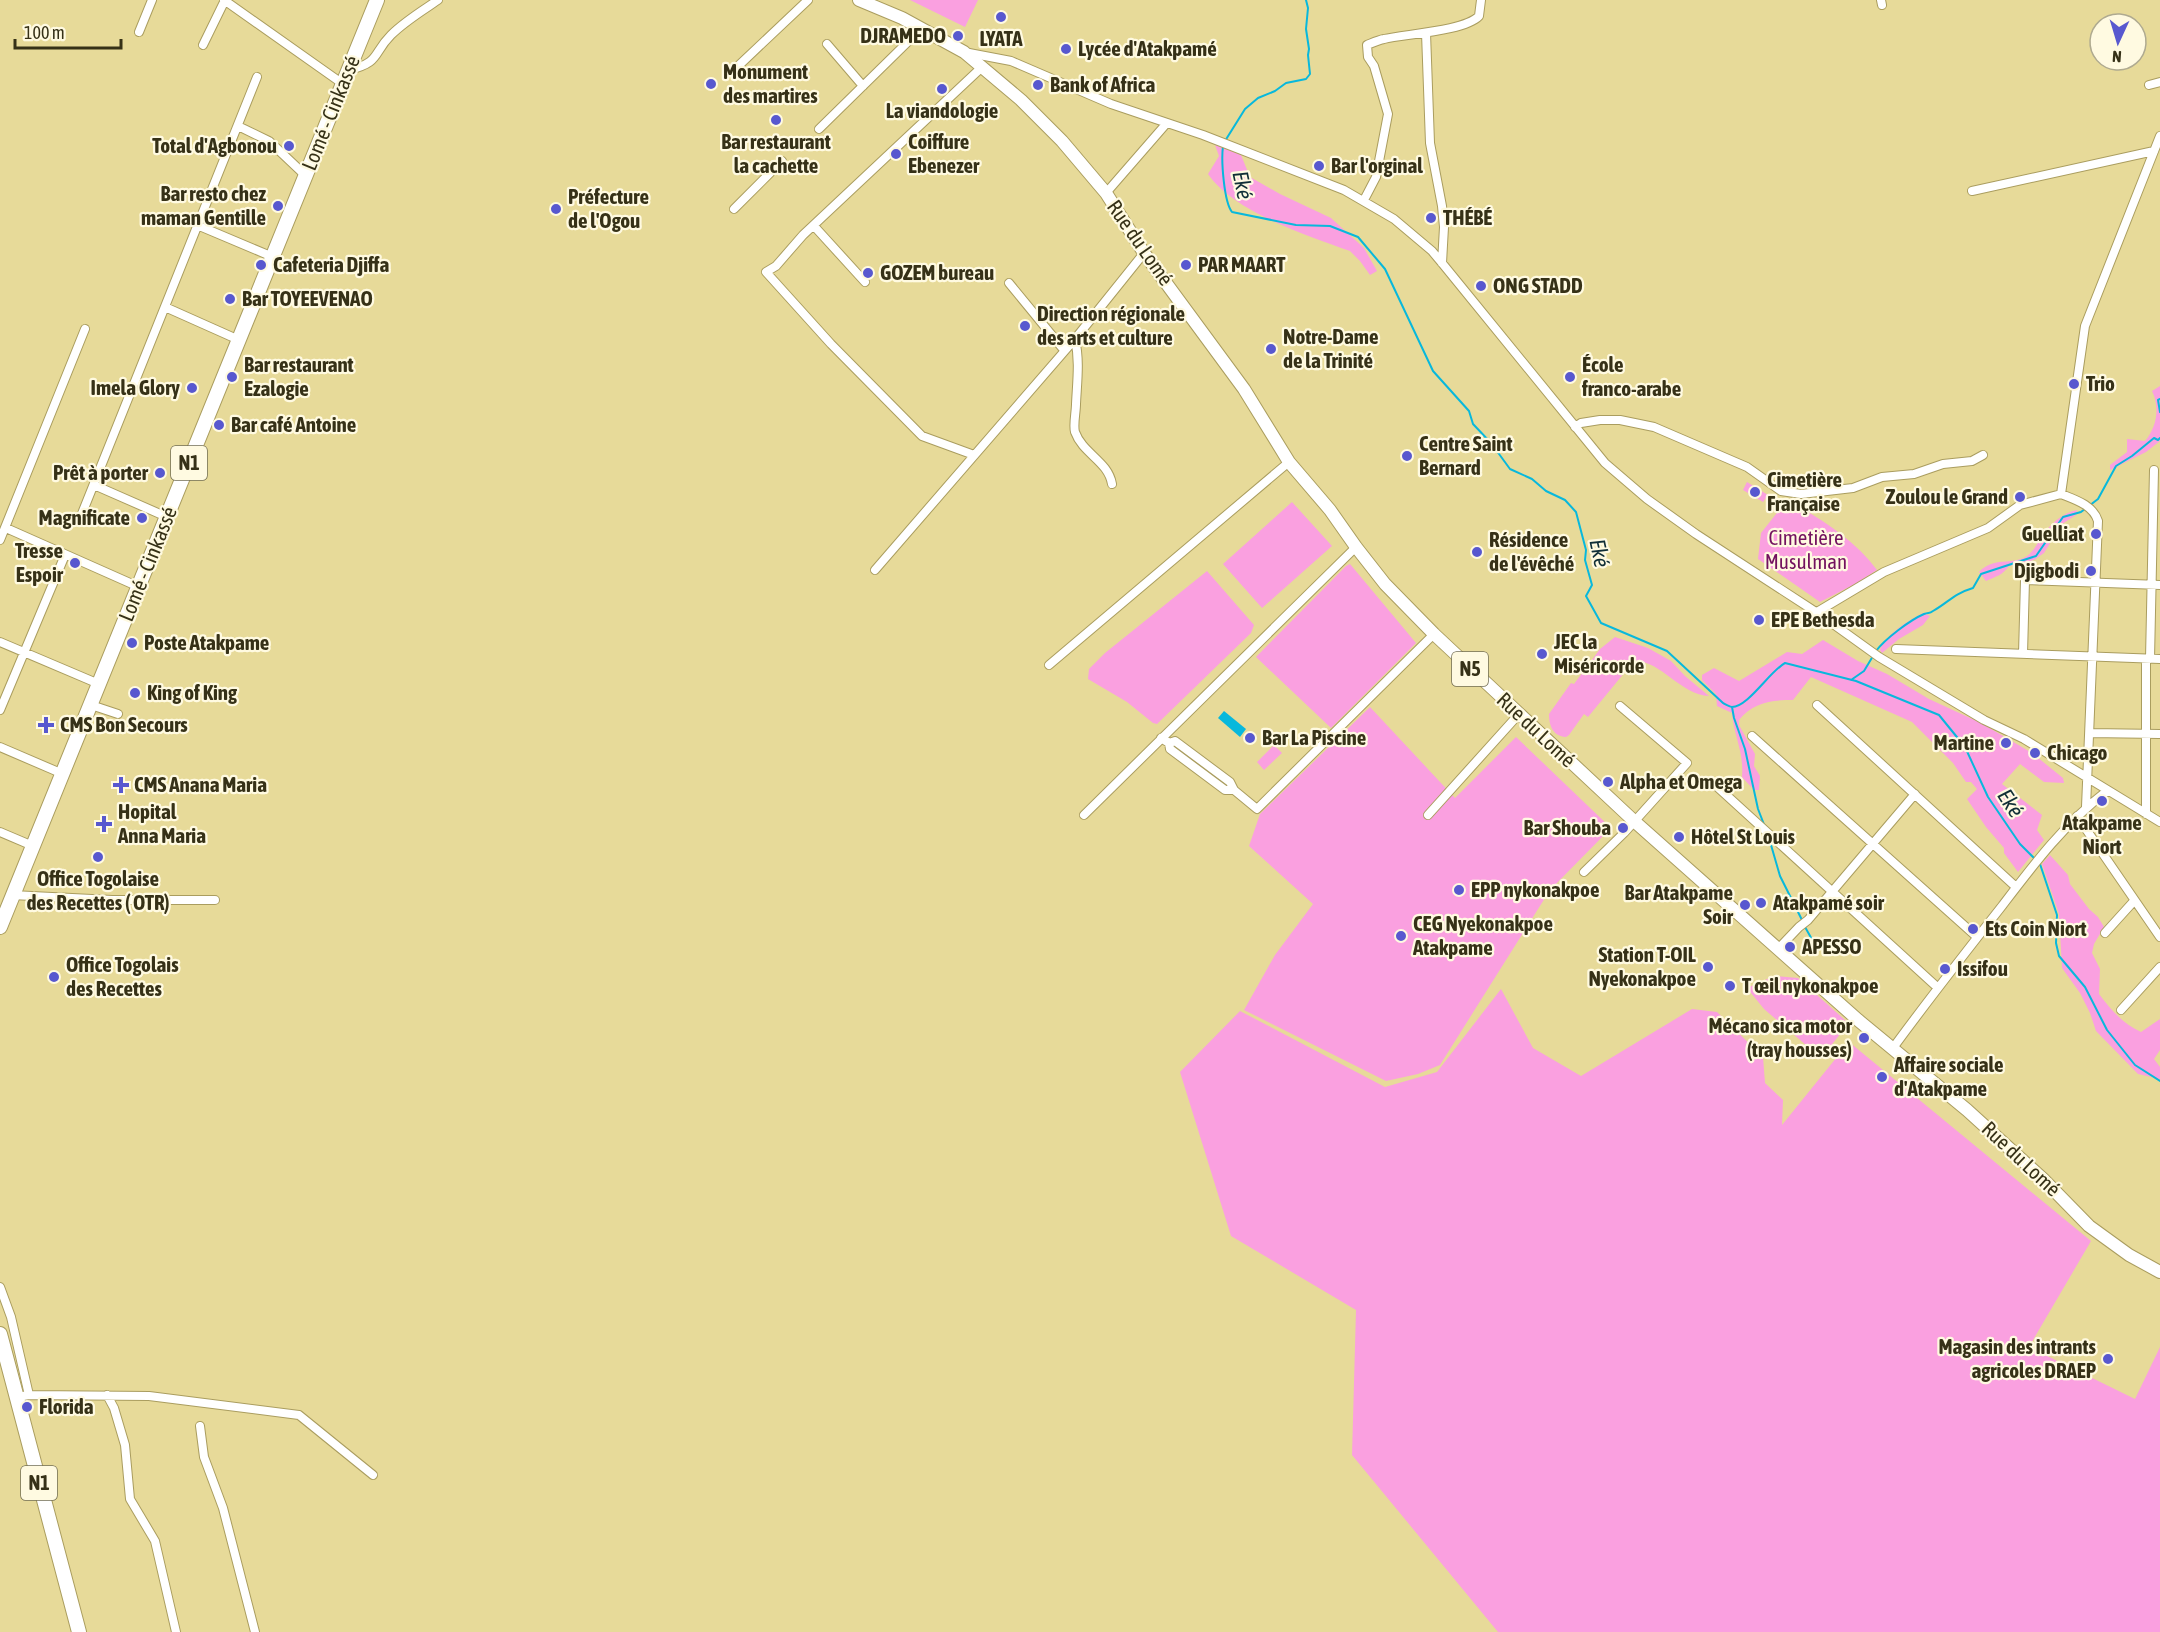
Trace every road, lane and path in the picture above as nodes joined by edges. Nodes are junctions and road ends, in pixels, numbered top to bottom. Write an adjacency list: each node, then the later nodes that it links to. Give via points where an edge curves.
1 (152, 0): 9 (street)
2 (224, 0): 12 (street); 19 (street)
3 (377, 0): 15 (highway, Lomé - Cinkassé / N1)
4 (438, 0): 15 (street, via 406,21 370,63)
5 (808, 0): 16 (street)
6 (859, 0): 8 (main road, Rue du Lomé / N5)
7 (1481, 0): 10 (street, via 1476,20)
8 (922, 28): 13 (main road, Rue du Lomé / N5); 21 (street)
9 (139, 32)
10 (1426, 33): 31 (street, via 1367,45 1388,114 1376,177); 37 (street, via 1430,143 1444,227)
11 (826, 44): 21 (street)
12 (203, 45)
13 (964, 52): 14 (main road, Rue du Lomé / N5); 22 (street, via 1011,61)
14 (981, 68): 30 (main road, Rue du Lomé / N5, via 1041,118); 34 (street)
15 (349, 69): 19 (highway, Lomé - Cinkassé / N1)
16 (735, 69)
17 (257, 77): 23 (street)
18 (2160, 82): 20 (street)
19 (343, 84): 28 (highway, Lomé - Cinkassé / N1)
20 (2149, 85)
21 (863, 86): 24 (street)
22 (1166, 124): 30 (street); 31 (street, via 1219,141)
23 (238, 126): 28 (street, via 268,141); 33 (street)
24 (819, 129)
25 (2160, 136): 26 (street)
26 (2154, 151): 29 (street); 52 (street, via 2085,326)
27 (782, 162): 32 (street)
28 (306, 176): 36 (highway, Lomé - Cinkassé / N1)
29 (1972, 191)
30 (1106, 193): 35 (main road, Rue du Lomé / N5)
31 (1364, 200): 37 (street, via 1408,230)
32 (734, 209)
33 (197, 225): 36 (street); 40 (street)
34 (814, 226): 38 (street); 46 (street, via 766,272 922,436)
35 (1144, 253): 42 (street); 48 (main road, Rue du Lomé / N5, via 1244,389)
36 (273, 257): 43 (highway, Lomé - Cinkassé / N1)
37 (1442, 263): 45 (street)
38 (865, 282)
39 (1010, 283): 44 (street)
40 (165, 307): 43 (street); 51 (street)
41 (85, 329): 56 (street)
42 (1075, 339): 44 (street); 50 (street, via 1075,431 1092,455 1104,464)
43 (239, 340): 55 (highway, Lomé - Cinkassé / N1)
44 (1064, 351): 46 (street)
45 (1575, 427): 47 (street, via 1600,420 1620,420 1654,427 1747,467 1781,491 1801,494 1853,488 1882,477 1914,474); 65 (street, via 1605,463 1647,499)
46 (974, 455): 60 (street)
47 (1983, 455)
48 (1289, 462): 58 (main road, Rue du Lomé / N5); 74 (street)
49 (2154, 470): 53 (street)
50 (1112, 484)
51 (94, 485): 54 (street); 55 (street)
52 (2061, 494): 61 (street, via 2087,505 2096,514); 65 (street, via 2020,505 1988,528 1884,572)
53 (2156, 515): 62 (street)
54 (81, 516)
55 (167, 517): 64 (highway, Lomé - Cinkassé / N1)
56 (6, 528): 57 (street); 59 (street)
57 (0, 540)
58 (1356, 547): 66 (main road, Rue du Lomé / N5, via 1395,596); 86 (street)
59 (65, 555): 64 (street); 69 (street)
60 (875, 570)
61 (2097, 584): 62 (street); 70 (street, via 2025,580); 71 (street)
62 (2151, 585): 63 (street); 72 (street)
63 (2160, 585)
64 (139, 587): 75 (highway, Lomé - Cinkassé / N1)
65 (1816, 612): 89 (street, via 1879,657)
66 (1434, 634): 81 (main road, Rue du Lomé / N5); 86 (street, via 1257,808 1233,790 1225,790)
67 (0, 642): 69 (street)
68 (1896, 649): 70 (street)
69 (23, 652): 75 (street); 79 (street)
70 (2023, 654): 71 (street)
71 (2093, 656): 72 (street); 82 (street)
72 (2148, 659): 73 (street); 83 (street)
73 (2160, 659)
74 (1049, 665)
75 (99, 684): 76 (highway, Lomé - Cinkassé / N1)
76 (91, 705): 80 (street); 88 (highway, Lomé - Cinkassé / N1)
77 (1817, 705): 92 (street)
78 (1620, 706): 98 (street, via 1687,763)
79 (0, 710)
80 (118, 714)
81 (1519, 714): 96 (street); 98 (main road, Rue du Lomé / N5)
82 (2090, 733): 83 (street); 89 (street)
83 (2147, 734): 84 (street); 94 (street)
84 (2160, 735)
85 (1752, 736): 101 (street)
86 (1161, 738): 95 (street)
87 (0, 747): 88 (street)
88 (63, 774): 102 (highway, Lomé - Cinkassé / N1)
89 (2087, 778): 91 (street); 93 (street)
90 (1713, 783): 105 (street)
91 (2108, 791): 93 (street); 94 (street)
92 (1915, 794): 101 (street); 104 (street)
93 (2086, 807): 97 (street)
94 (2146, 814): 99 (street)
95 (1084, 815)
96 (1428, 816)
97 (2077, 816): 104 (street); 108 (street)
98 (1635, 821): 103 (street); 113 (main road, Rue du Lomé / N5)
99 (2160, 822)
100 (0, 832): 102 (street)
101 (1873, 844): 105 (street); 111 (street)
102 (33, 846): 106 (highway, Lomé - Cinkassé / N1)
103 (1584, 872)
104 (2016, 887): 111 (street)
105 (1832, 892): 113 (street); 115 (street)
106 (12, 895): 107 (street); 109 (highway, Lomé - Cinkassé / N1)
107 (215, 900)
108 (2134, 901): 110 (street); 112 (street)
109 (0, 927)
110 (2105, 933)
111 (1977, 937): 115 (street)
112 (2160, 937)
113 (1779, 948): 117 (main road, Rue du Lomé / N5)
114 (2160, 967): 116 (street)
115 (1937, 987): 117 (street)
116 (2121, 1010)
117 (1893, 1048): 118 (main road, Rue du Lomé / N5, via 2043,1179 2089,1226 2128,1255)
118 (2160, 1272)
119 (0, 1287): 122 (street, via 11,1317)
120 (0, 1334): 122 (highway, N1)
121 (107, 1395): 122 (street); 124 (street, via 149,1396 299,1415); 126 (street, via 125,1445 130,1499 155,1541)
122 (23, 1396): 125 (highway, N1)
123 (200, 1426): 127 (street, via 204,1457 223,1508)
124 (373, 1476)
125 (80, 1632)
126 (176, 1632)
127 (255, 1632)

